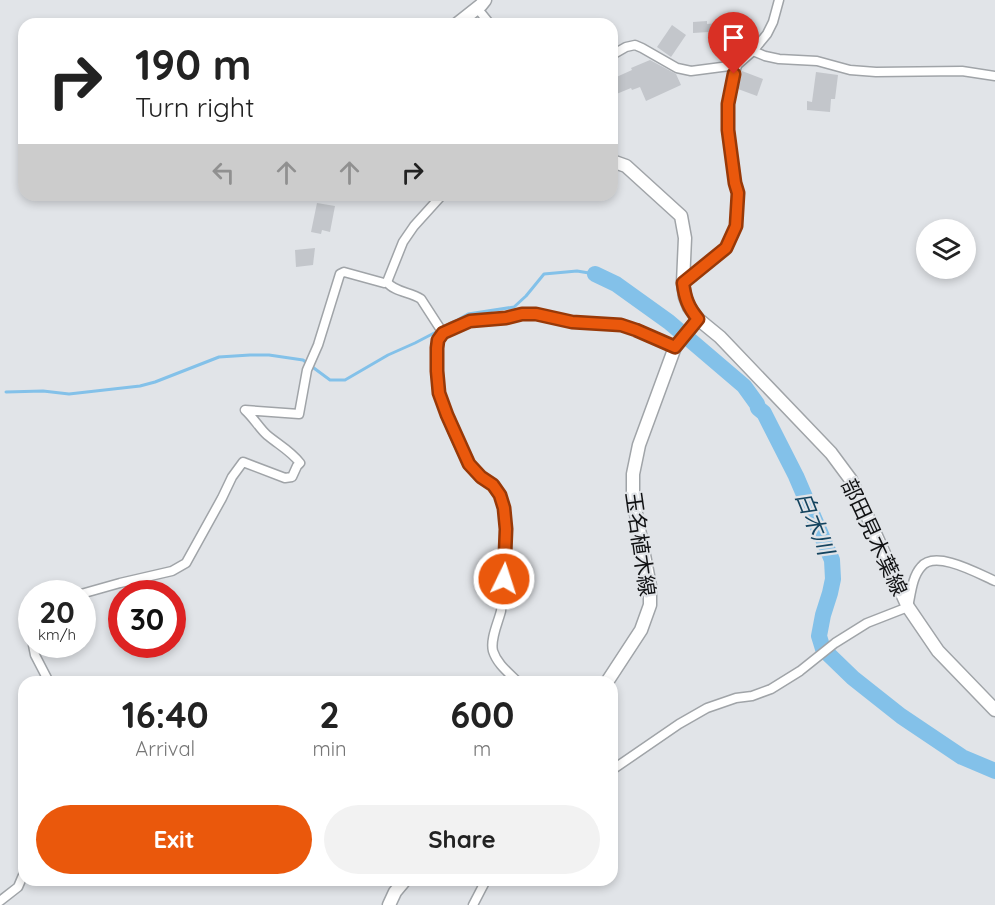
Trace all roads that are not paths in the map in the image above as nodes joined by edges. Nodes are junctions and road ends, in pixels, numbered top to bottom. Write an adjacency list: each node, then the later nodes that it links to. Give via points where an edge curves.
1 (779, 0): 5 (street, via 767,34)
2 (481, 4): 3 (main road); 4 (street)
3 (464, 18)
4 (487, 18)
5 (753, 51): 7 (street); 8 (street, via 850,70 962,71)
6 (618, 52): 7 (street, via 635,45 678,68 691,70)
7 (736, 65): 12 (street, via 728,104 738,193 736,226 726,248)
8 (995, 76)
9 (618, 163): 12 (main road, via 681,216 685,238)
10 (437, 201): 11 (street, via 403,242)
11 (387, 282): 14 (street, via 390,287 422,299); 17 (street, via 340,274 309,366 299,414 245,410 265,434 300,463 292,477 285,478 243,462 186,563 172,571)
12 (683, 283): 13 (main road, via 689,307)
13 (698, 319): 15 (main road, 玉名植木線); 18 (main road, 部田見木葉線, via 831,453 850,480)
14 (443, 333): 15 (street, via 470,321 536,314 572,322 621,325); 21 (street, via 437,348 439,393 469,464 493,485 504,508 506,563 492,648)
15 (677, 345): 22 (main road, 玉名植木線, via 639,445 633,474 633,498 650,605 641,630)
16 (995, 580): 18 (street, via 969,568 933,560 922,565 915,578)
17 (96, 590)
18 (908, 607): 23 (main road, 部田見木葉線, via 938,651); 24 (street, via 867,623 771,689 707,708)
19 (37, 658): 20 (street)
20 (46, 676)
21 (512, 676)
22 (611, 676)
23 (995, 710)
24 (618, 766)
25 (19, 886): 28 (street)
26 (400, 886): 29 (main road)
27 (483, 886): 30 (street)
28 (2, 902)
29 (389, 905)
30 (473, 905)

